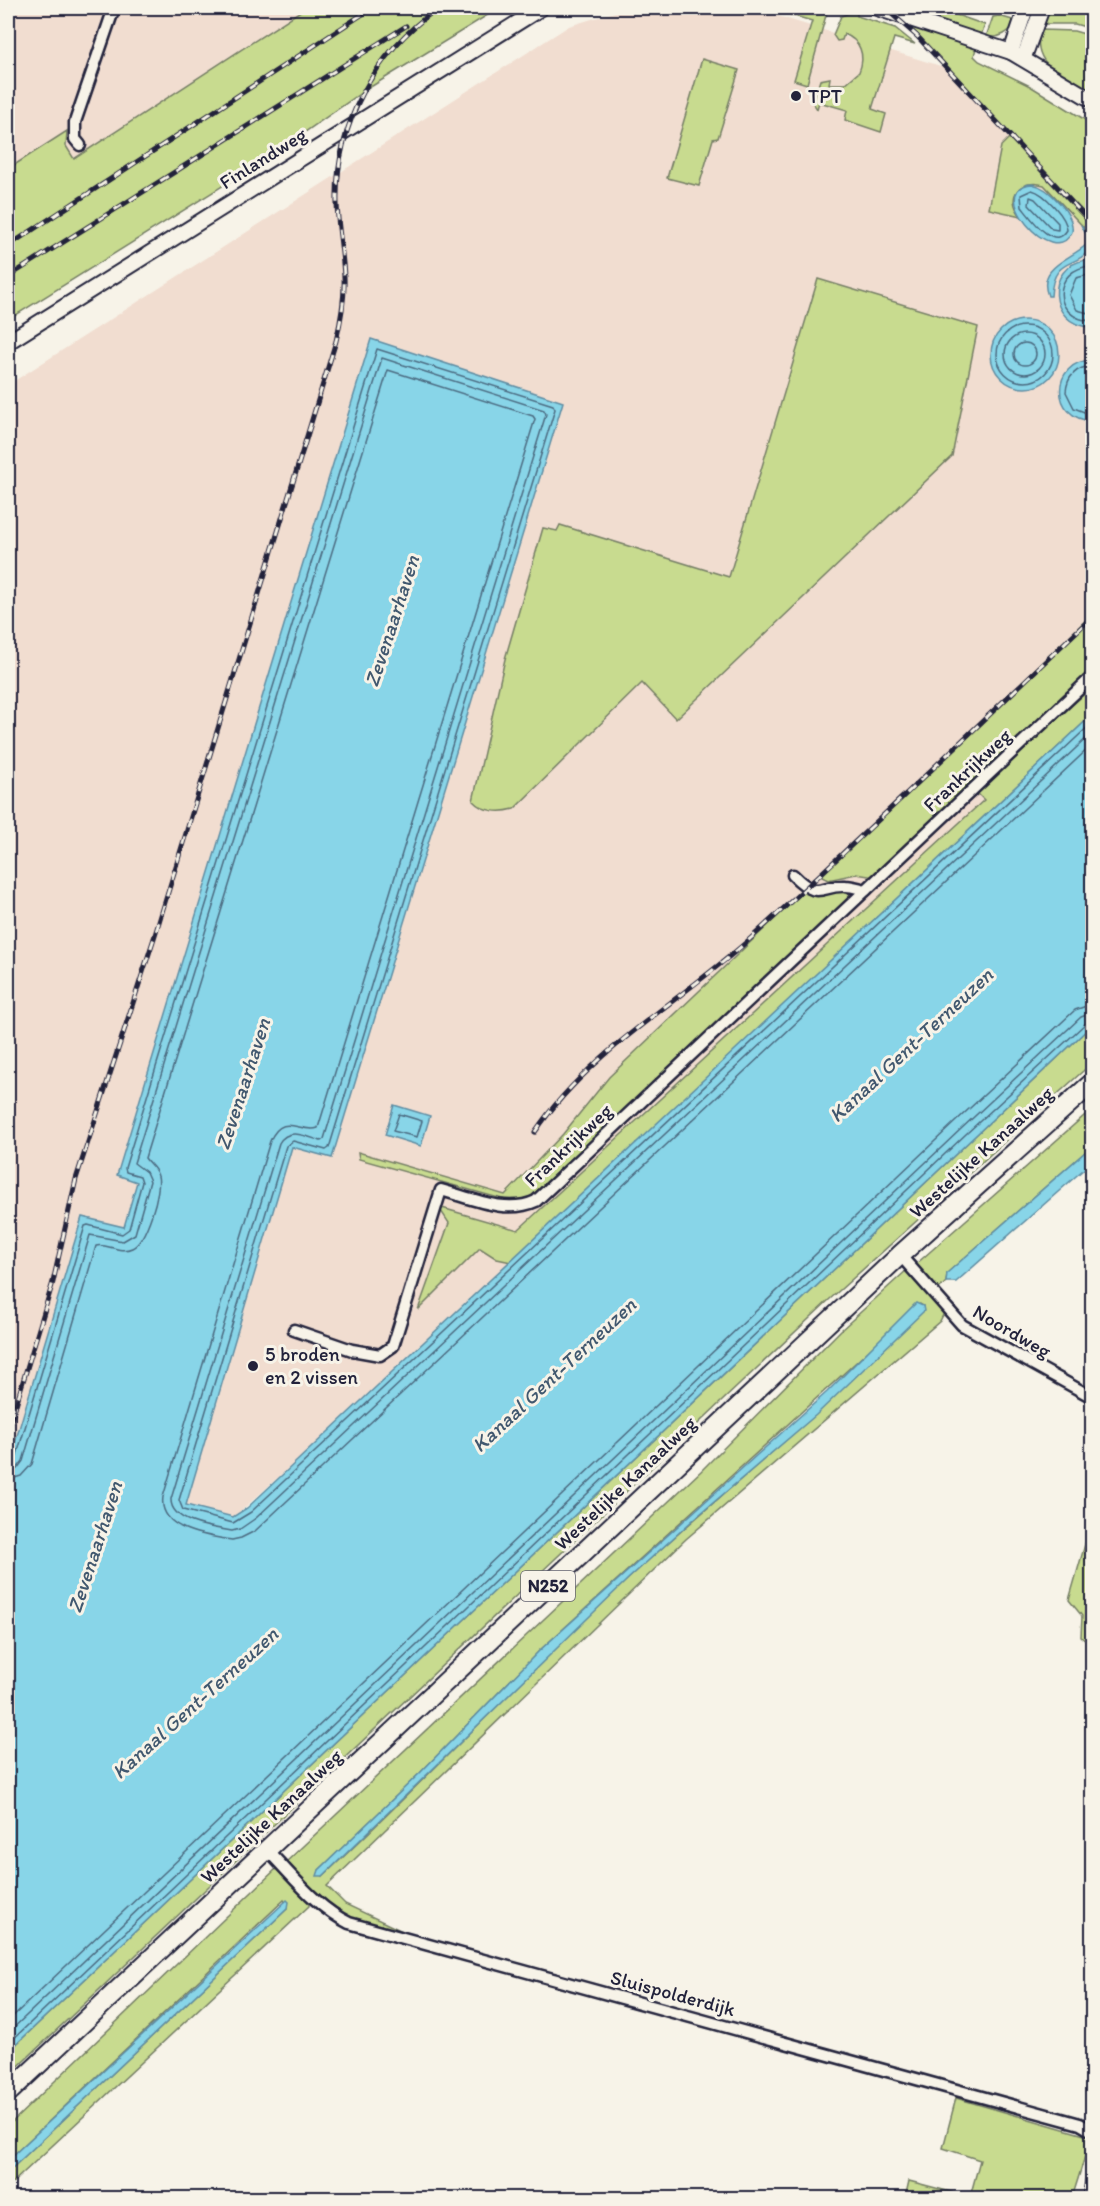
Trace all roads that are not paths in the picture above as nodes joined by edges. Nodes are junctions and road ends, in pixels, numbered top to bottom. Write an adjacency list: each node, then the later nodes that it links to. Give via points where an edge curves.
1 (114, 8): 8 (street, via 75,122 75,139)
2 (541, 8): 9 (street, Finlandweg)
3 (877, 8): 6 (street)
4 (1026, 8): 6 (street)
5 (1042, 8): 6 (street)
6 (1018, 54): 7 (street)
7 (1092, 100)
8 (80, 145)
9 (8, 342)
10 (1092, 677): 12 (street, Frankrijkweg)
11 (793, 875): 12 (street, via 817,890 845,885)
12 (866, 890): 15 (street, Frankrijkweg, via 536,1201 523,1207 504,1207 441,1190 393,1346 380,1355 352,1350)
13 (1092, 1083): 14 (main road, Westelijke Kanaalweg / N252)
14 (900, 1255): 16 (street, Noordweg, via 962,1325); 17 (main road, Westelijke Kanaalweg / N252)
15 (294, 1330)
16 (1092, 1397)
17 (267, 1850): 18 (main road, Westelijke Kanaalweg / N252); 19 (street, Sluispolderdijk, via 309,1896 349,1923 1080,2124)
18 (8, 2092)
19 (1092, 2131)
20 (1092, 2181): 21 (street)
21 (1089, 2199)

